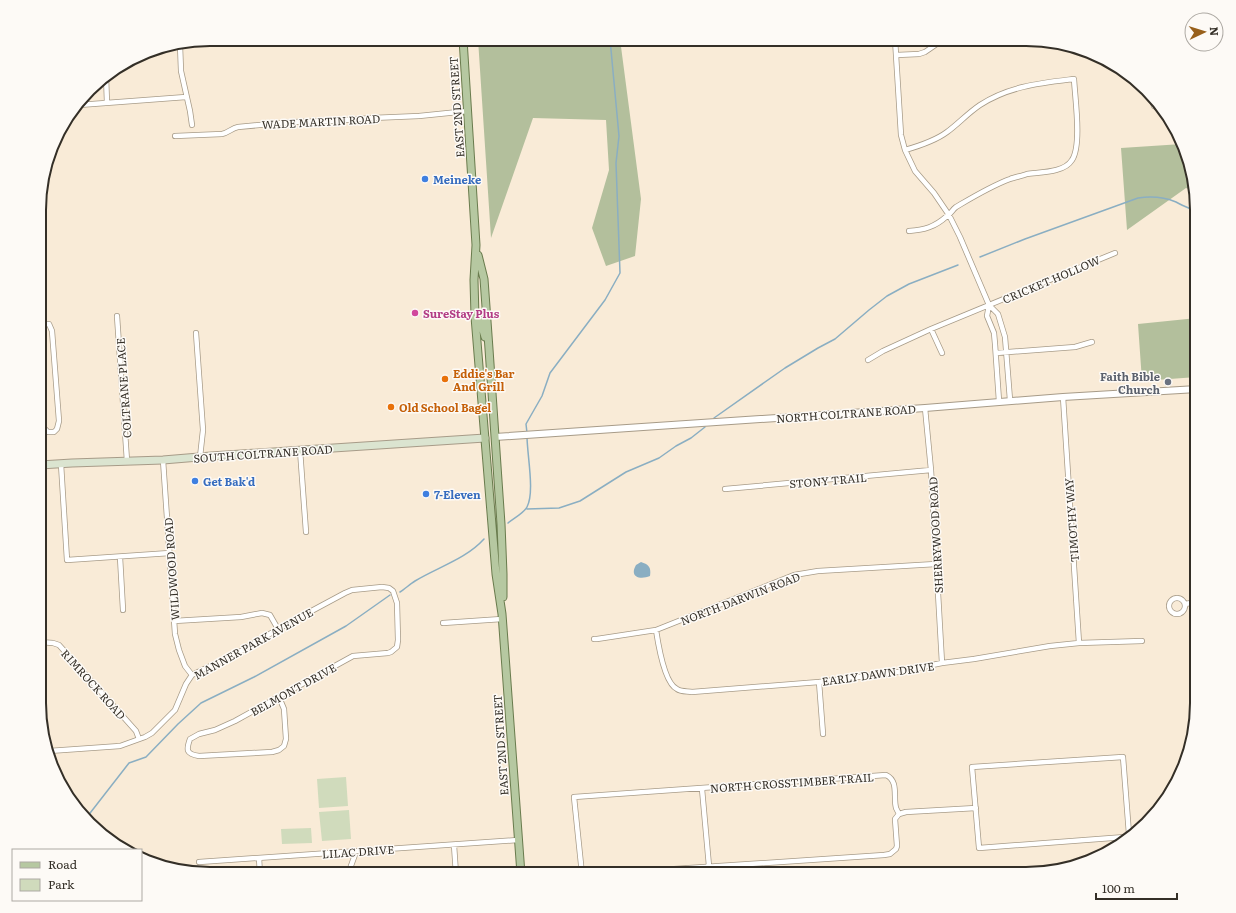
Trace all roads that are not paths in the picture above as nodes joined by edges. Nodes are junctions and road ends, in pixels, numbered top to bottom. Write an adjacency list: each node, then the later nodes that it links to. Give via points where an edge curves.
1 (463, 46): 10 (main road, EAST 2ND STREET)
2 (895, 46): 5 (street)
3 (934, 46): 5 (street, via 919,54)
4 (180, 49): 7 (street)
5 (896, 55): 13 (street, via 901,134)
6 (106, 83): 8 (street)
7 (186, 96): 8 (street); 11 (street)
8 (107, 103): 9 (street)
9 (85, 105)
10 (468, 111): 12 (street, WADE MARTIN ROAD, via 238,127 222,134); 16 (main road, EAST 2ND STREET)
11 (192, 125)
12 (175, 136)
13 (905, 150): 14 (street, via 915,171); 14 (street, via 940,137 979,105 1007,91 1030,84 1074,79 1078,143 1072,162 1050,172 1028,174 998,184 954,208)
14 (949, 215): 15 (street, via 923,230); 18 (street)
15 (909, 231)
16 (476, 245): 20 (main road, EAST 2ND STREET); 25 (main road, EAST 2ND STREET, via 484,279)
17 (1114, 253): 18 (street, CRICKET HOLLOW)
18 (989, 306): 22 (street, CRICKET HOLLOW); 26 (street, via 998,314 1005,336); 28 (street, via 987,316 994,334)
19 (117, 316): 41 (street, COLTRANE PLACE)
20 (475, 317): 25 (main road, via 480,320); 37 (main road, EAST 2ND STREET)
21 (46, 324): 35 (street, via 49,324 52,331 59,421 57,429 53,432)
22 (931, 329): 27 (street); 29 (street, CRICKET HOLLOW)
23 (196, 333): 39 (street, via 203,430)
24 (1092, 342): 26 (street, via 1075,347)
25 (489, 349): 36 (main road, EAST 2ND STREET)
26 (1006, 352): 28 (street); 32 (street)
27 (942, 353)
28 (996, 353): 33 (street)
29 (868, 360)
30 (1190, 389): 31 (street, NORTH COLTRANE ROAD)
31 (1064, 397): 32 (street, NORTH COLTRANE ROAD); 61 (street, TIMOTHY WAY)
32 (1010, 400): 33 (street, NORTH COLTRANE ROAD)
33 (999, 401): 34 (street, NORTH COLTRANE ROAD)
34 (925, 408): 36 (street, NORTH COLTRANE ROAD); 44 (street, SHERRYWOOD ROAD)
35 (46, 430)
36 (495, 437): 37 (main road); 53 (main road, EAST 2ND STREET, via 503,574)
37 (485, 438): 38 (main road, SOUTH COLTRANE ROAD); 53 (main road, EAST 2ND STREET)
38 (300, 450): 39 (main road, SOUTH COLTRANE ROAD); 46 (street)
39 (200, 457): 40 (main road, SOUTH COLTRANE ROAD)
40 (163, 460): 41 (main road, SOUTH COLTRANE ROAD); 47 (street, WILDWOOD ROAD)
41 (127, 461): 42 (main road, SOUTH COLTRANE ROAD)
42 (61, 464): 43 (main road, SOUTH COLTRANE ROAD); 48 (street, via 67,560)
43 (46, 465)
44 (931, 470): 45 (street, STONY TRAIL); 49 (street, SHERRYWOOD ROAD)
45 (725, 489)
46 (306, 532)
47 (170, 553): 48 (street); 54 (street, WILDWOOD ROAD)
48 (120, 557): 52 (street)
49 (936, 564): 57 (street, NORTH DARWIN ROAD, via 818,571 794,575); 63 (street, SHERRYWOOD ROAD)
50 (1190, 603): 51 (street)
51 (1185, 604)
52 (123, 610)
53 (502, 616): 55 (street); 75 (main road, EAST 2ND STREET)
54 (174, 621): 56 (street, via 241,617 262,613 270,615); 64 (street, WILDWOOD ROAD, via 176,642 185,666)
55 (443, 623)
56 (278, 629): 62 (street, MANNER PARK AVENUE, via 352,590 389,588 393,591 397,603); 64 (street, MANNER PARK AVENUE)
57 (656, 630): 58 (street, NORTH DARWIN ROAD); 65 (street, EARLY DAWN DRIVE, via 664,666 671,684 677,690 692,692)
58 (594, 639)
59 (1142, 641): 61 (street, EARLY DAWN DRIVE)
60 (46, 642): 68 (street, RIMROCK ROAD, via 59,646 136,731)
61 (1079, 643): 63 (street, EARLY DAWN DRIVE)
62 (396, 647): 66 (street, BELMONT DRIVE, via 388,653 354,656)
63 (942, 663): 65 (street, EARLY DAWN DRIVE, via 898,672)
64 (192, 675): 68 (street, MANNER PARK AVENUE, via 175,710 152,733)
65 (819, 682): 67 (street)
66 (280, 697): 66 (street, BELMONT DRIVE, via 284,709 286,739 284,746 279,750 199,756 188,752 190,739 215,730)
67 (823, 734)
68 (139, 739): 69 (street, MANNER PARK AVENUE, via 120,746)
69 (54, 751)
70 (702, 789): 72 (street, NORTH CROSSTIMBER TRAIL, via 886,775 894,782 896,808); 80 (street); 85 (street, NORTH CROSSTIMBER TRAIL, via 574,797)
71 (976, 808): 72 (street); 73 (street, via 972,767 1123,757); 74 (street, via 979,848)
72 (899, 814): 80 (street, via 895,819 897,846 890,854)
73 (1129, 831)
74 (1119, 837)
75 (518, 840): 76 (street, LILAC DRIVE); 84 (main road, EAST 2ND STREET)
76 (454, 845): 77 (street, LILAC DRIVE); 83 (street)
77 (356, 852): 78 (street, LILAC DRIVE); 82 (street)
78 (259, 858): 79 (street, LILAC DRIVE); 81 (street)
79 (199, 862)
80 (709, 866): 86 (street)
81 (260, 867)
82 (351, 867)
83 (456, 867)
84 (520, 867)
85 (581, 867)
86 (695, 867)

